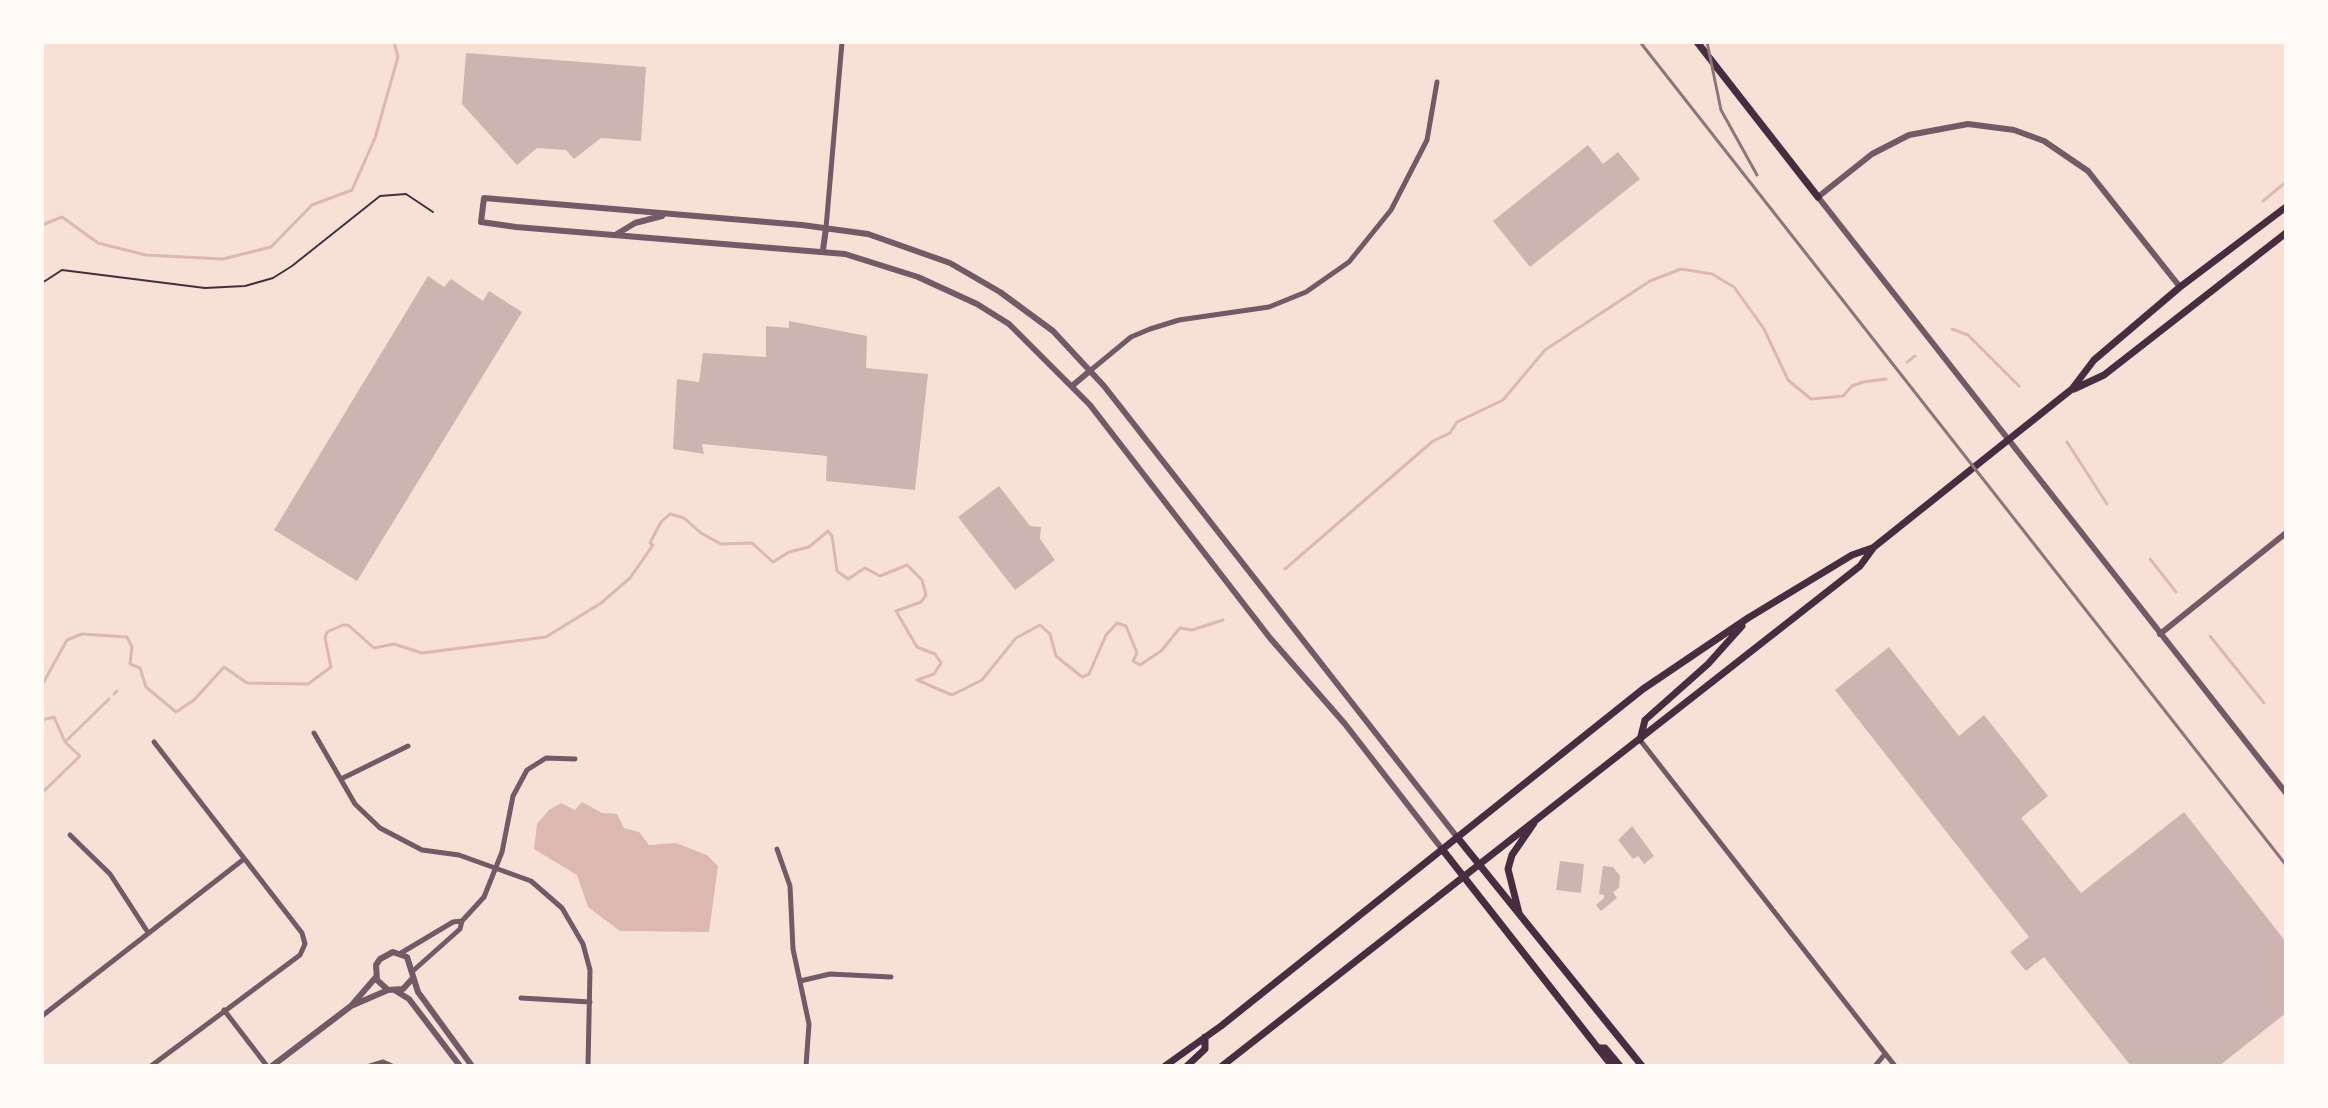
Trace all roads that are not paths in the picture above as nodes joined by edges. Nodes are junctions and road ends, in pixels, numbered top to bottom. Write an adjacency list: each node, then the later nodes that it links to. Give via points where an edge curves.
1 (842, 42): 7 (street)
2 (1697, 42): 4 (main road)
3 (1437, 82): 12 (street, via 1427,140 1391,210 1349,262 1306,292 1269,307 1150,329 1131,337)
4 (1818, 197): 11 (street, via 1872,154 1909,135 1968,124 2014,130 2044,141 2088,171); 18 (street)
5 (2286, 207): 11 (main road)
6 (670, 214): 7 (street); 9 (street, via 635,223); 9 (street, via 484,198 481,222)
7 (826, 228): 10 (street); 12 (street, via 894,241 970,273 1053,331)
8 (2286, 233): 14 (main road, via 2104,375)
9 (616, 235): 10 (street)
10 (823, 250): 13 (street, via 878,262 977,304 1009,324)
11 (2180, 287): 14 (main road, via 2094,360)
12 (1091, 370): 13 (street); 28 (street)
13 (1072, 386): 30 (street)
14 (2072, 389): 16 (main road)
15 (2286, 533): 18 (street)
16 (1874, 547): 17 (main road); 20 (main road, via 1860,566)
17 (1748, 618): 20 (main road, via 1708,664 1645,720); 28 (main road, via 1643,689)
18 (2160, 634): 25 (street)
19 (314, 733): 24 (street)
20 (1640, 740): 26 (main road); 53 (street)
21 (154, 742): 31 (street)
22 (408, 746): 24 (street)
23 (575, 759): 33 (street, via 546,758 527,770 513,796)
24 (341, 779): 33 (street, via 355,804 394,837 422,850)
25 (2286, 793)
26 (1538, 817): 32 (main road); 35 (main road, via 1508,869)
27 (70, 835): 37 (street, via 110,874)
28 (1457, 837): 30 (main road); 32 (main road)
29 (777, 849): 44 (street, via 790,886)
30 (1442, 849): 34 (main road); 51 (main road)
31 (244, 859): 37 (street); 49 (street, via 305,944 300,955)
32 (1478, 864): 34 (main road); 35 (main road)
33 (497, 867): 36 (street, via 484,897); 47 (street, via 542,888 571,919 587,957)
34 (1463, 876): 52 (main road); 64 (main road)
35 (1521, 919): 67 (main road)
36 (462, 921): 38 (street); 39 (street)
37 (147, 931): 50 (street)
38 (439, 933): 39 (street); 40 (street)
39 (446, 941): 41 (street)
40 (401, 953): 41 (street); 42 (street, via 380,959)
41 (413, 974): 45 (street, via 409,984); 59 (street, via 423,1000)
42 (376, 977): 45 (street); 48 (street)
43 (891, 977): 44 (street, via 830,974)
44 (800, 981): 61 (street, via 809,1024)
45 (392, 991): 48 (street); 58 (street, via 409,999)
46 (521, 998): 47 (street)
47 (590, 1002): 60 (street)
48 (351, 1006): 55 (street)
49 (224, 1010): 54 (street); 55 (street)
50 (42, 1016)
51 (1205, 1037): 62 (main road); 63 (main road, via 1205,1049)
52 (1598, 1048): 65 (main road); 66 (main road, via 1605,1048)
53 (1885, 1054): 68 (street); 69 (street)
54 (151, 1066)
55 (269, 1066)
56 (370, 1066): 57 (street)
57 (392, 1066)
58 (460, 1066)
59 (472, 1066)
60 (588, 1066)
61 (806, 1066)
62 (1165, 1066)
63 (1187, 1066)
64 (1222, 1066)
65 (1612, 1066)
66 (1620, 1066)
67 (1642, 1066)
68 (1875, 1066)
69 (1895, 1066)

